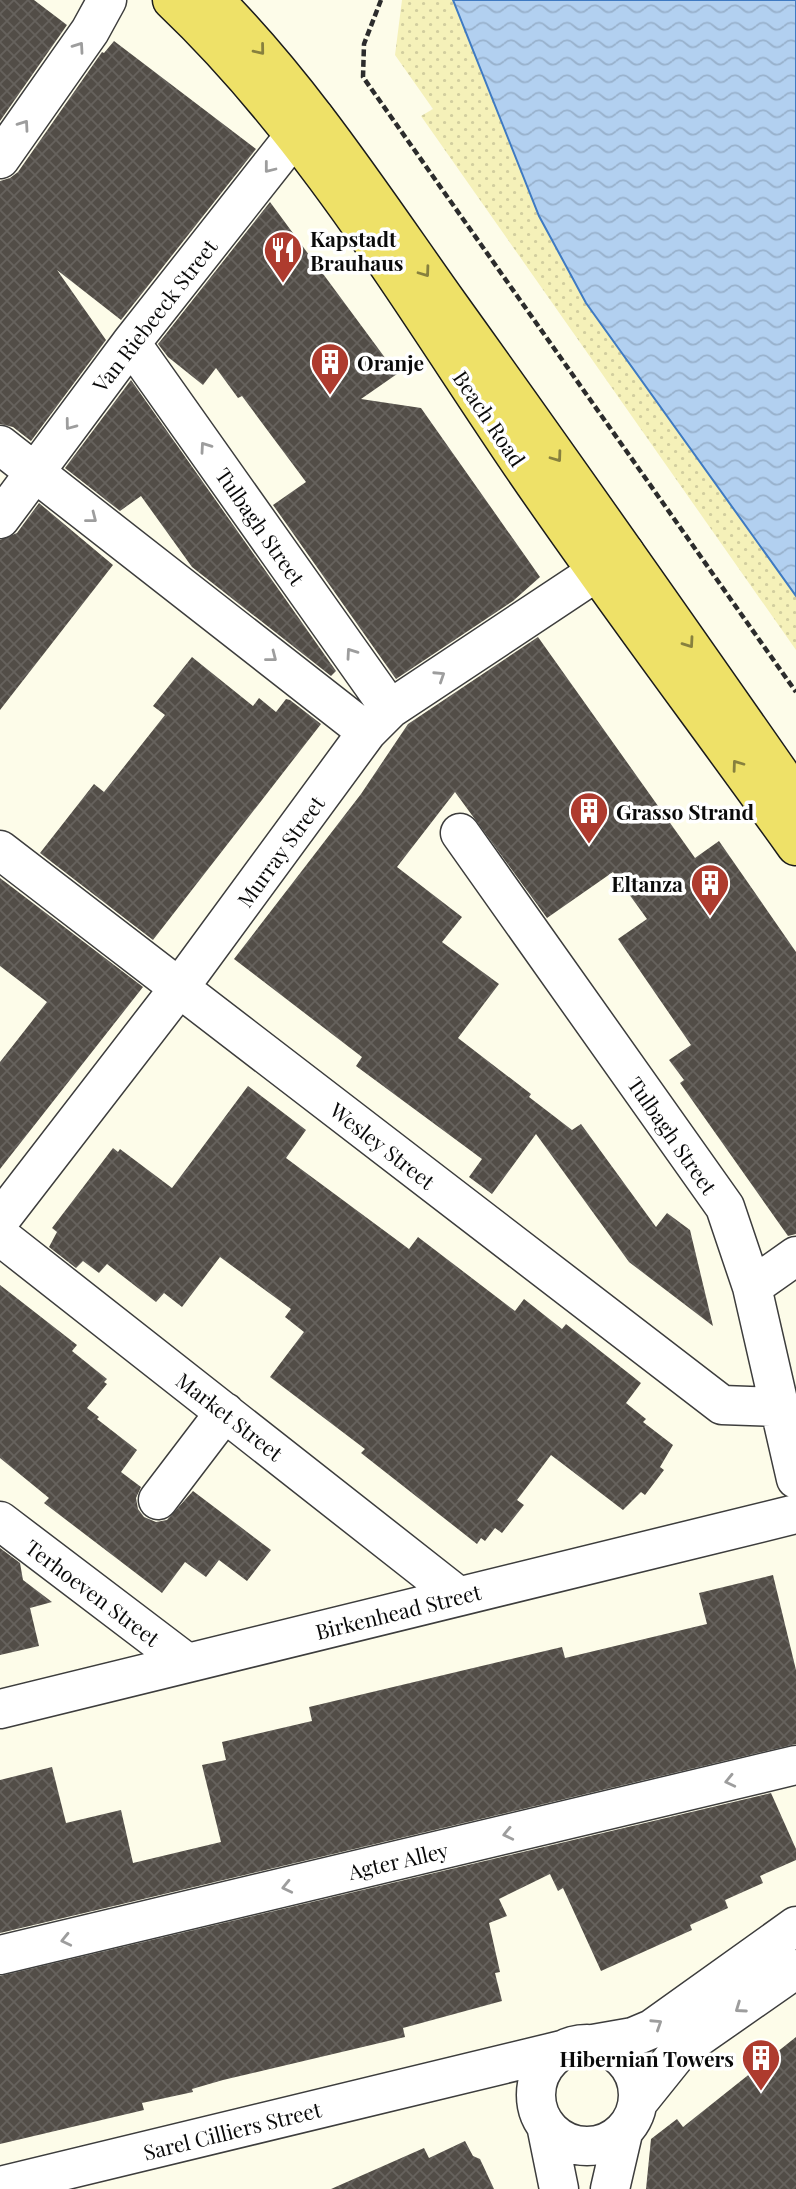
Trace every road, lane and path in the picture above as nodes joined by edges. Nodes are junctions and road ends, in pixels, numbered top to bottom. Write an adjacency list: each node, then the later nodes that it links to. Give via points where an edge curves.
1 (107, 0): 6 (street, one-way to 1)
2 (172, 0): 5 (main road, Beach Road)
3 (214, 0): 5 (main road, Beach Road, one-way to 5, via 242,29)
4 (381, 0): 12 (path, via 364,44 363,77)
5 (305, 127): 7 (street, Van Riebeeck Street, one-way to 7); 11 (main road, Beach Road)
6 (0, 159)
7 (131, 343): 9 (street, Van Riebeeck Street, one-way to 9); 13 (street, Tulbagh Street, one-way to 7)
8 (0, 445): 9 (street)
9 (34, 473): 10 (street, Van Riebeeck Street); 13 (street, one-way to 13)
10 (0, 519)
11 (611, 563): 13 (street, Murray Street, one-way to 11); 14 (main road, Beach Road, one-way to 14); 16 (main road, Beach Road, one-way to 11)
12 (796, 692)
13 (379, 720): 18 (street, Murray Street)
14 (796, 797)
15 (460, 833): 22 (street, Tulbagh Street, via 725,1208)
16 (796, 846)
17 (0, 850): 18 (street, Wesley Street)
18 (179, 988): 19 (street, Murray Street); 23 (street, Wesley Street, via 722,1405)
19 (0, 1220)
20 (0, 1236): 24 (street, Market Street)
21 (796, 1256): 22 (street)
22 (752, 1287): 23 (street, Tulbagh Street)
23 (779, 1407): 25 (street, Tulbagh Street)
24 (225, 1412): 26 (street); 29 (street, Market Street)
25 (796, 1479)
26 (158, 1500)
27 (796, 1514): 29 (street, Birkenhead Street)
28 (0, 1521): 30 (street, Terhoeven Street)
29 (458, 1596): 30 (street, Birkenhead Street)
30 (187, 1663): 31 (street, Birkenhead Street)
31 (0, 1709)
32 (796, 1765): 34 (street, Agter Alley, one-way to 34)
33 (796, 1927): 36 (street, Sarel Cilliers Street, one-way to 33, via 652,2029)
34 (0, 1955)
35 (796, 1969): 38 (street, one-way to 38, via 680,2050 658,2073)
36 (577, 2047): 37 (street, Sarel Cilliers Street); 38 (street, via 609,2048 623,2057 638,2085); 39 (street, via 548,2061 539,2076 536,2092)
37 (464, 2074): 39 (street, Sarel Cilliers Street, via 509,2087); 40 (street, Sarel Cilliers Street)
38 (631, 2117): 39 (street, via 609,2142 592,2147 558,2138); 42 (street)
39 (542, 2118): 41 (street)
40 (0, 2186)
41 (559, 2189)
42 (610, 2189)

